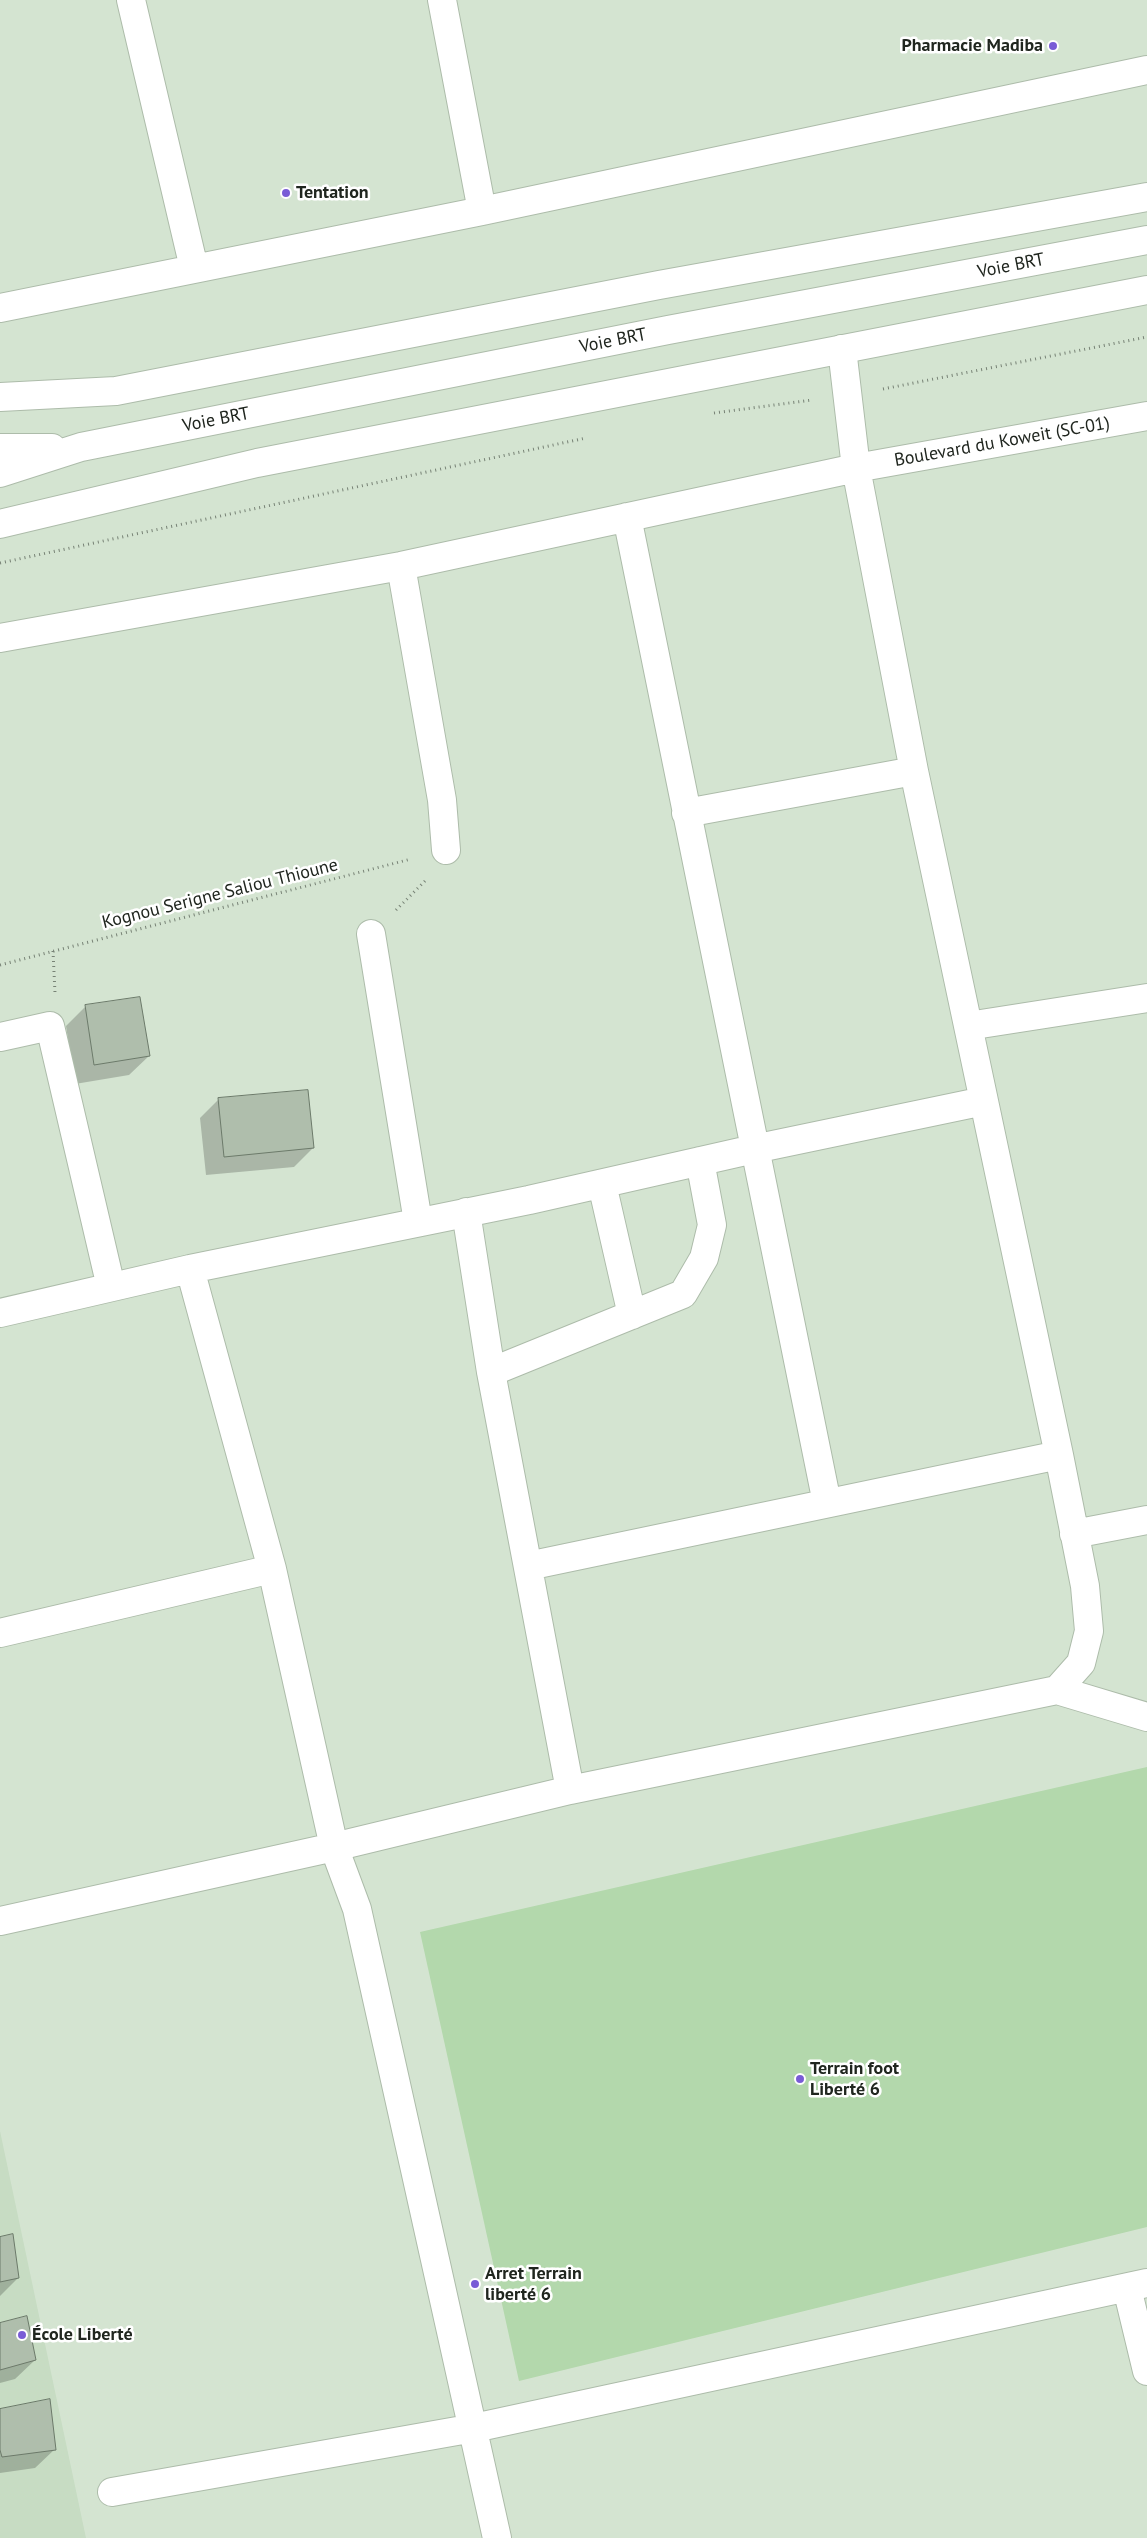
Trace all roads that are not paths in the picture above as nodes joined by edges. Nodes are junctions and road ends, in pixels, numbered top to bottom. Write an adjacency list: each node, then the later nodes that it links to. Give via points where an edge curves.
1 (131, 0): 7 (street)
2 (442, 0): 5 (street)
3 (1147, 70): 5 (street)
4 (1147, 197): 11 (street, via 659,285 116,391)
5 (482, 211): 7 (street)
6 (1147, 240): 13 (street, Voie BRT, via 668,330)
7 (194, 268): 9 (street)
8 (1147, 290): 10 (street)
9 (0, 308)
10 (842, 349): 15 (street); 18 (street, via 257,463)
11 (0, 397)
12 (1147, 416): 15 (street, Boulevard du Koweit (SC-01))
13 (81, 447): 14 (street, Voie BRT); 16 (street, Voie BRT)
14 (0, 448)
15 (856, 468): 17 (street, Boulevard du Koweit (SC-01)); 21 (street)
16 (0, 473)
17 (627, 517): 19 (street, Boulevard du Koweit (SC-01)); 22 (street)
18 (0, 524)
19 (401, 566): 20 (street, Boulevard du Koweit (SC-01)); 23 (street, via 442,800)
20 (0, 638)
21 (914, 772): 22 (street); 26 (street)
22 (686, 813): 29 (street)
23 (442, 851)
24 (371, 934): 33 (street)
25 (1147, 998): 26 (street)
26 (968, 1026): 28 (street)
27 (0, 1037): 35 (street, via 50,1026)
28 (984, 1101): 29 (street); 39 (street)
29 (754, 1149): 30 (street); 40 (street)
30 (700, 1161): 31 (street); 37 (street, via 712,1225 704,1258 684,1294)
31 (602, 1184): 32 (street); 37 (street)
32 (466, 1212): 33 (street); 38 (street)
33 (418, 1222): 34 (street)
34 (190, 1269): 35 (street); 44 (street)
35 (112, 1287): 36 (street)
36 (0, 1314)
37 (632, 1315): 38 (street)
38 (491, 1372): 43 (street)
39 (1059, 1455): 40 (street); 42 (street)
40 (827, 1503): 43 (street)
41 (1147, 1520): 42 (street)
42 (1074, 1534): 46 (street, via 1085,1586 1089,1631 1081,1663)
43 (528, 1566): 48 (street)
44 (272, 1569): 45 (street); 49 (street)
45 (0, 1633)
46 (1057, 1690): 47 (street); 48 (street)
47 (1147, 1717)
48 (570, 1790): 49 (street)
49 (334, 1846): 50 (street); 53 (street, via 357,1909)
50 (0, 1921)
51 (1137, 2285): 52 (street); 53 (street)
52 (1147, 2371)
53 (474, 2428): 54 (street); 55 (street)
54 (112, 2492)
55 (497, 2538)

